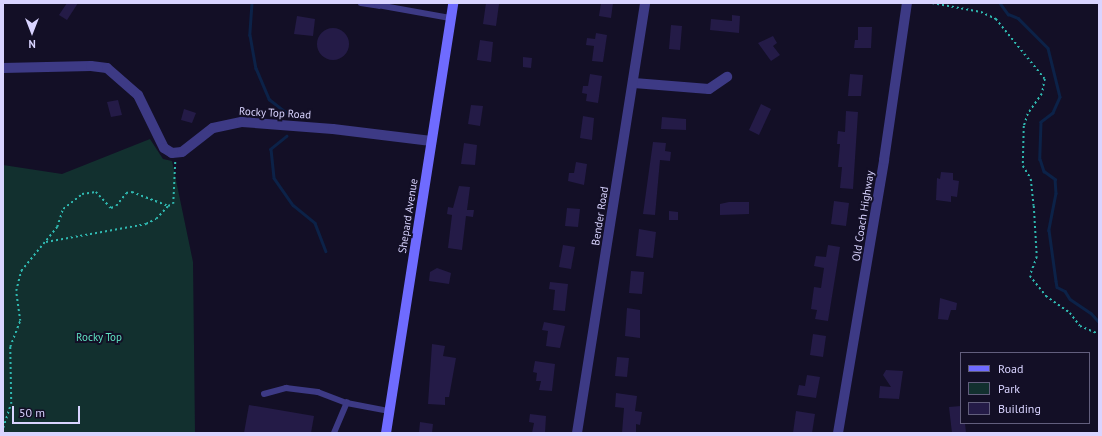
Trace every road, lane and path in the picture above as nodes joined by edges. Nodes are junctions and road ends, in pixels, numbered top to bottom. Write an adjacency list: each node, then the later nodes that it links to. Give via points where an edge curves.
1 (361, 3): 6 (lane)
2 (452, 3): 7 (main road, Shepard Avenue)
3 (645, 3): 10 (street, Bender Road)
4 (907, 3): 23 (street, Old Coach Highway, via 882,175)
5 (932, 3): 15 (path, via 981,12 996,19 1044,79 1042,94 1028,114 1024,126 1023,166 1032,179 1034,206 1036,257 1030,276 1046,296 1070,313 1080,326)
6 (379, 4): 7 (lane)
7 (450, 18): 11 (main road, Shepard Avenue)
8 (3, 68): 12 (street, via 107,68 138,95 149,112 164,148)
9 (728, 77): 10 (street, via 709,89)
10 (634, 83): 22 (street, Bender Road)
11 (432, 141): 12 (street, Rocky Top Road, via 333,129 242,122 212,128 182,152); 18 (main road, Shepard Avenue)
12 (175, 154): 13 (path, via 174,202)
13 (168, 206): 14 (path, via 156,219 146,224); 14 (path, via 132,192 126,193 116,206 111,208 96,192 82,194 63,209 58,227)
14 (45, 242): 19 (path, via 20,271 16,280 20,321 10,347 11,404)
15 (1099, 334)
16 (264, 394): 17 (lane, via 286,388 318,392)
17 (347, 403): 18 (lane); 20 (lane)
18 (389, 411): 21 (main road, Shepard Avenue)
19 (3, 428)
20 (334, 433)
21 (386, 433)
22 (577, 433)
23 (838, 433)

